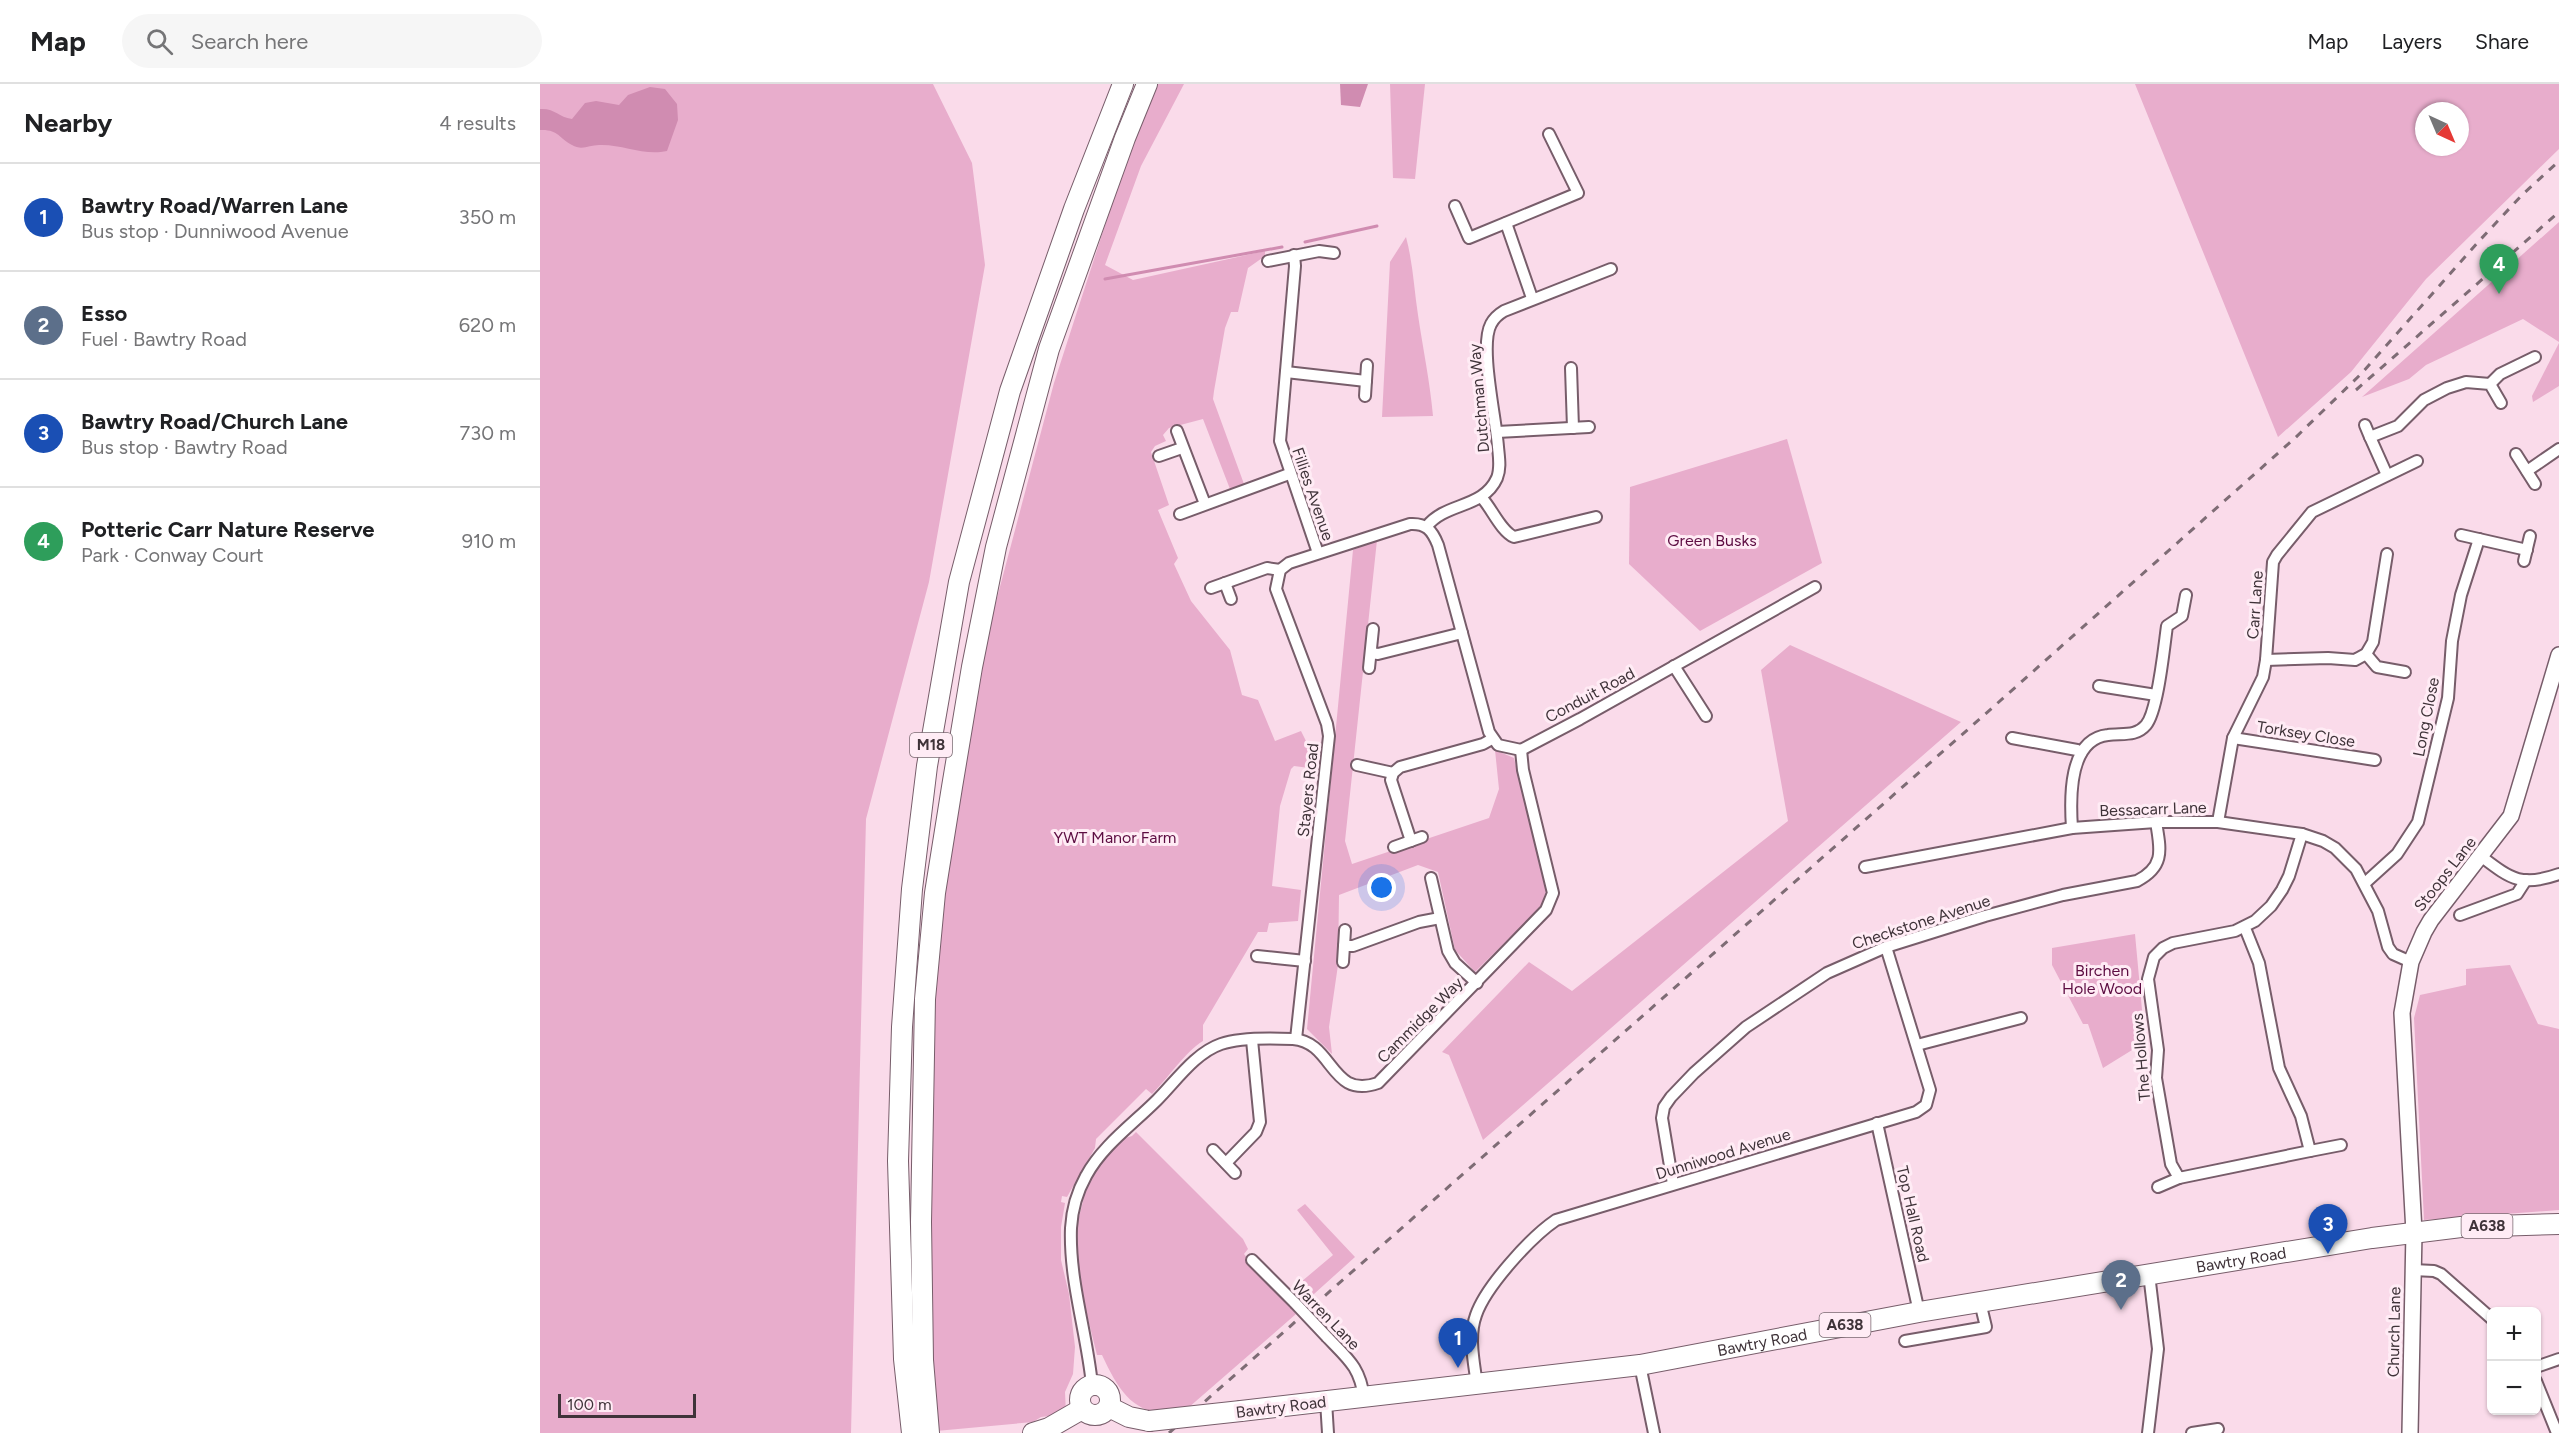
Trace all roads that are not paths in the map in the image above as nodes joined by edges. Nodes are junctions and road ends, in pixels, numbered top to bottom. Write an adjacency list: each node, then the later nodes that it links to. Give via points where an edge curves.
1 (1123, 84): 128 (highway, M18, via 1010,391 959,582 927,766 912,889 898,1161 904,1359)
2 (1147, 84): 129 (highway, M18, via 1046,359 996,547 950,799 935,893 925,999 922,1360)
3 (1549, 134): 5 (street, via 1578,194)
4 (1455, 206): 5 (street, via 1469,238)
5 (1506, 223): 10 (street)
6 (1334, 253): 7 (street)
7 (1294, 255): 8 (street); 14 (street, Fillies Avenue)
8 (1268, 261)
9 (1611, 269): 10 (street, Dutchman Way)
10 (1532, 298): 23 (street, Dutchman Way, via 1498,315 1488,332 1486,351)
11 (2535, 357): 16 (street, via 2500,374)
12 (1367, 365): 15 (street)
13 (1571, 368): 21 (street)
14 (1286, 372): 15 (street); 31 (street, Fillies Avenue, via 1280,441)
15 (1366, 381): 17 (street)
16 (2490, 384): 18 (street); 24 (street, via 2466,382 2447,388 2424,400 2398,426)
17 (1365, 396)
18 (2501, 403)
19 (2365, 425): 24 (street)
20 (1589, 427): 21 (street)
21 (1573, 428): 23 (street)
22 (1177, 431): 25 (street)
23 (1497, 432): 34 (street, Dutchman Way, via 1499,473)
24 (2370, 437): 32 (street)
25 (1182, 448): 28 (street); 35 (street)
26 (2559, 449): 30 (street)
27 (2516, 454): 30 (street)
28 (1159, 456)
29 (2417, 461): 32 (street, Carr Lane)
30 (2527, 471): 33 (street)
31 (1289, 474): 35 (street); 42 (street, Fillies Avenue)
32 (2387, 475): 55 (street, Carr Lane, via 2312,512 2277,555 2273,562)
33 (2535, 483)
34 (1482, 498): 37 (street, via 1514,537); 38 (street, via 1441,514)
35 (1205, 504): 36 (street)
36 (1180, 514)
37 (1596, 517)
38 (1427, 526): 42 (street, via 1410,524); 51 (street, via 1438,545)
39 (2461, 535): 41 (street)
40 (2530, 536): 41 (street, via 2525,555)
41 (2479, 539): 83 (street, Long Close, via 2461,595 2452,641 2448,698 2418,822 2397,854)
42 (1318, 553): 44 (street)
43 (2387, 554): 53 (street, via 2373,642)
44 (1280, 570): 45 (street, via 1268,568); 91 (street, Stayers Road, via 1276,589 1329,736)
45 (1225, 583): 47 (street); 49 (street)
46 (1815, 587): 56 (street, Conduit Road)
47 (1211, 588)
48 (2186, 595): 61 (street, via 2182,616 2167,626)
49 (1231, 599)
50 (1373, 629): 52 (street)
51 (1461, 633): 52 (street); 65 (street)
52 (1371, 653): 57 (street)
53 (2366, 654): 55 (street, via 2349,661); 58 (street, via 2377,667)
54 (2559, 655): 59 (street, Stoops Lane)
55 (2266, 660): 64 (street, Carr Lane, via 2260,686)
56 (1674, 666): 62 (street); 66 (street, Conduit Road)
57 (1369, 668)
58 (2404, 672)
59 (2556, 677): 78 (street, Stoops Lane, via 2511,816)
60 (2100, 686): 61 (street)
61 (2156, 694): 67 (street, via 2146,726 2129,735 2096,738)
62 (1706, 716)
63 (2012, 738): 67 (street)
64 (2234, 738): 68 (street, Torksey Close); 72 (street, Carr Lane)
65 (1492, 739): 66 (street, via 1507,748); 70 (street, via 1400,766)
66 (1521, 750): 94 (street, Cammidge Way, via 1553,893 1546,910)
67 (2080, 753): 73 (street, via 2073,790)
68 (2374, 760)
69 (1357, 765): 70 (street)
70 (1393, 773): 76 (street, via 1391,780)
71 (2156, 822): 72 (street, Bessacarr Lane); 73 (street, Bessacarr Lane); 89 (street, Checkstone Avenue, via 2158,862 2138,881 2028,904)
72 (2218, 822): 74 (street, Bessacarr Lane)
73 (2072, 828): 79 (street, Bessacarr Lane)
74 (2301, 834): 83 (street, Bessacarr Lane, via 2335,848); 86 (street, The Hollows, via 2282,890 2271,906)
75 (1422, 837): 76 (street)
76 (1411, 841): 77 (street)
77 (1394, 847)
78 (2482, 857): 82 (street, via 2505,875); 93 (street, Stoops Lane, via 2431,920)
79 (1865, 867)
80 (2559, 874): 82 (street, via 2536,882)
81 (1431, 878): 85 (street)
82 (2526, 880): 84 (street, via 2517,894)
83 (2365, 883): 93 (street, Bessacarr Lane, via 2388,947 2393,954)
84 (2460, 915)
85 (1440, 918): 88 (street); 94 (street, via 1448,951)
86 (2244, 928): 102 (street, via 2259,963 2279,1068 2301,1116); 105 (street, The Hollows, via 2163,948 2154,957 2148,979 2158,1050 2156,1078 2171,1164)
87 (1345, 930): 88 (street)
88 (1344, 946): 92 (street)
89 (1886, 947): 98 (street, Dunniwood Avenue); 106 (street, Checkstone Avenue, via 1827,973 1746,1027 1671,1097 1662,1118)
90 (1257, 956): 91 (street)
91 (1305, 961): 96 (street, Stayers Road)
92 (1343, 962)
93 (2411, 962): 109 (street, Stoops Lane, via 2402,1013)
94 (1477, 983): 96 (street, Cammidge Way, via 1378,1083 1364,1089 1352,1086 1317,1049)
95 (2021, 1018): 98 (street)
96 (1296, 1039): 97 (street)
97 (1252, 1040): 103 (street, via 1260,1122 1256,1132); 121 (street, via 1224,1043 1201,1055 1121,1134 1087,1175 1076,1198 1071,1227 1073,1262)
98 (1917, 1045): 99 (street, Dunniwood Avenue, via 1930,1090 1926,1105)
99 (1877, 1124): 106 (street, Dunniwood Avenue); 114 (street, Top Hall Road)
100 (2341, 1145): 102 (street)
101 (1213, 1150): 103 (street)
102 (2310, 1151): 105 (street)
103 (1226, 1163): 104 (street)
104 (1235, 1173)
105 (2179, 1178): 107 (street)
106 (1673, 1184): 120 (street, Dunniwood Avenue, via 1574,1213 1538,1232 1476,1314 1472,1337)
107 (2158, 1187)
108 (2559, 1224): 109 (highway, Bawtry Road / A638)
109 (2414, 1232): 111 (street, Church Lane); 112 (highway, Bawtry Road / A638)
110 (1252, 1260): 123 (street, Warren Lane, bridge, via 1356,1367)
111 (2413, 1270): 115 (street, via 2441,1274); 135 (street, Church Lane)
112 (2150, 1274): 113 (highway, Bawtry Road / A638); 133 (street, via 2158,1349)
113 (1980, 1302): 114 (highway, Bawtry Road / A638); 116 (street, via 1986,1327)
114 (1919, 1312): 118 (highway, Bawtry Road / A638)
115 (2487, 1315)
116 (1905, 1341)
117 (2559, 1359): 119 (street)
118 (1640, 1365): 120 (highway, Bawtry Road / A638); 132 (street)
119 (2541, 1365)
120 (1477, 1384): 123 (highway, Bawtry Road / A638)
121 (1092, 1385): 125 (highway, via 1107,1391); 126 (highway, via 1080,1394)
122 (2541, 1393): 136 (street)
123 (1364, 1398): 124 (highway, Bawtry Road / A638)
124 (1326, 1401): 125 (highway, Bawtry Road / A638, bridge, via 1149,1421); 131 (street)
125 (1108, 1407): 126 (highway, Bawtry Road / A638, via 1096,1416)
126 (1082, 1409): 130 (highway, Bawtry Road / A638)
127 (2218, 1429): 134 (street)
128 (912, 1433)
129 (929, 1433)
130 (1033, 1433)
131 (1328, 1433)
132 (1654, 1433)
133 (2148, 1433)
134 (2192, 1433)
135 (2410, 1433)
136 (2557, 1433)

